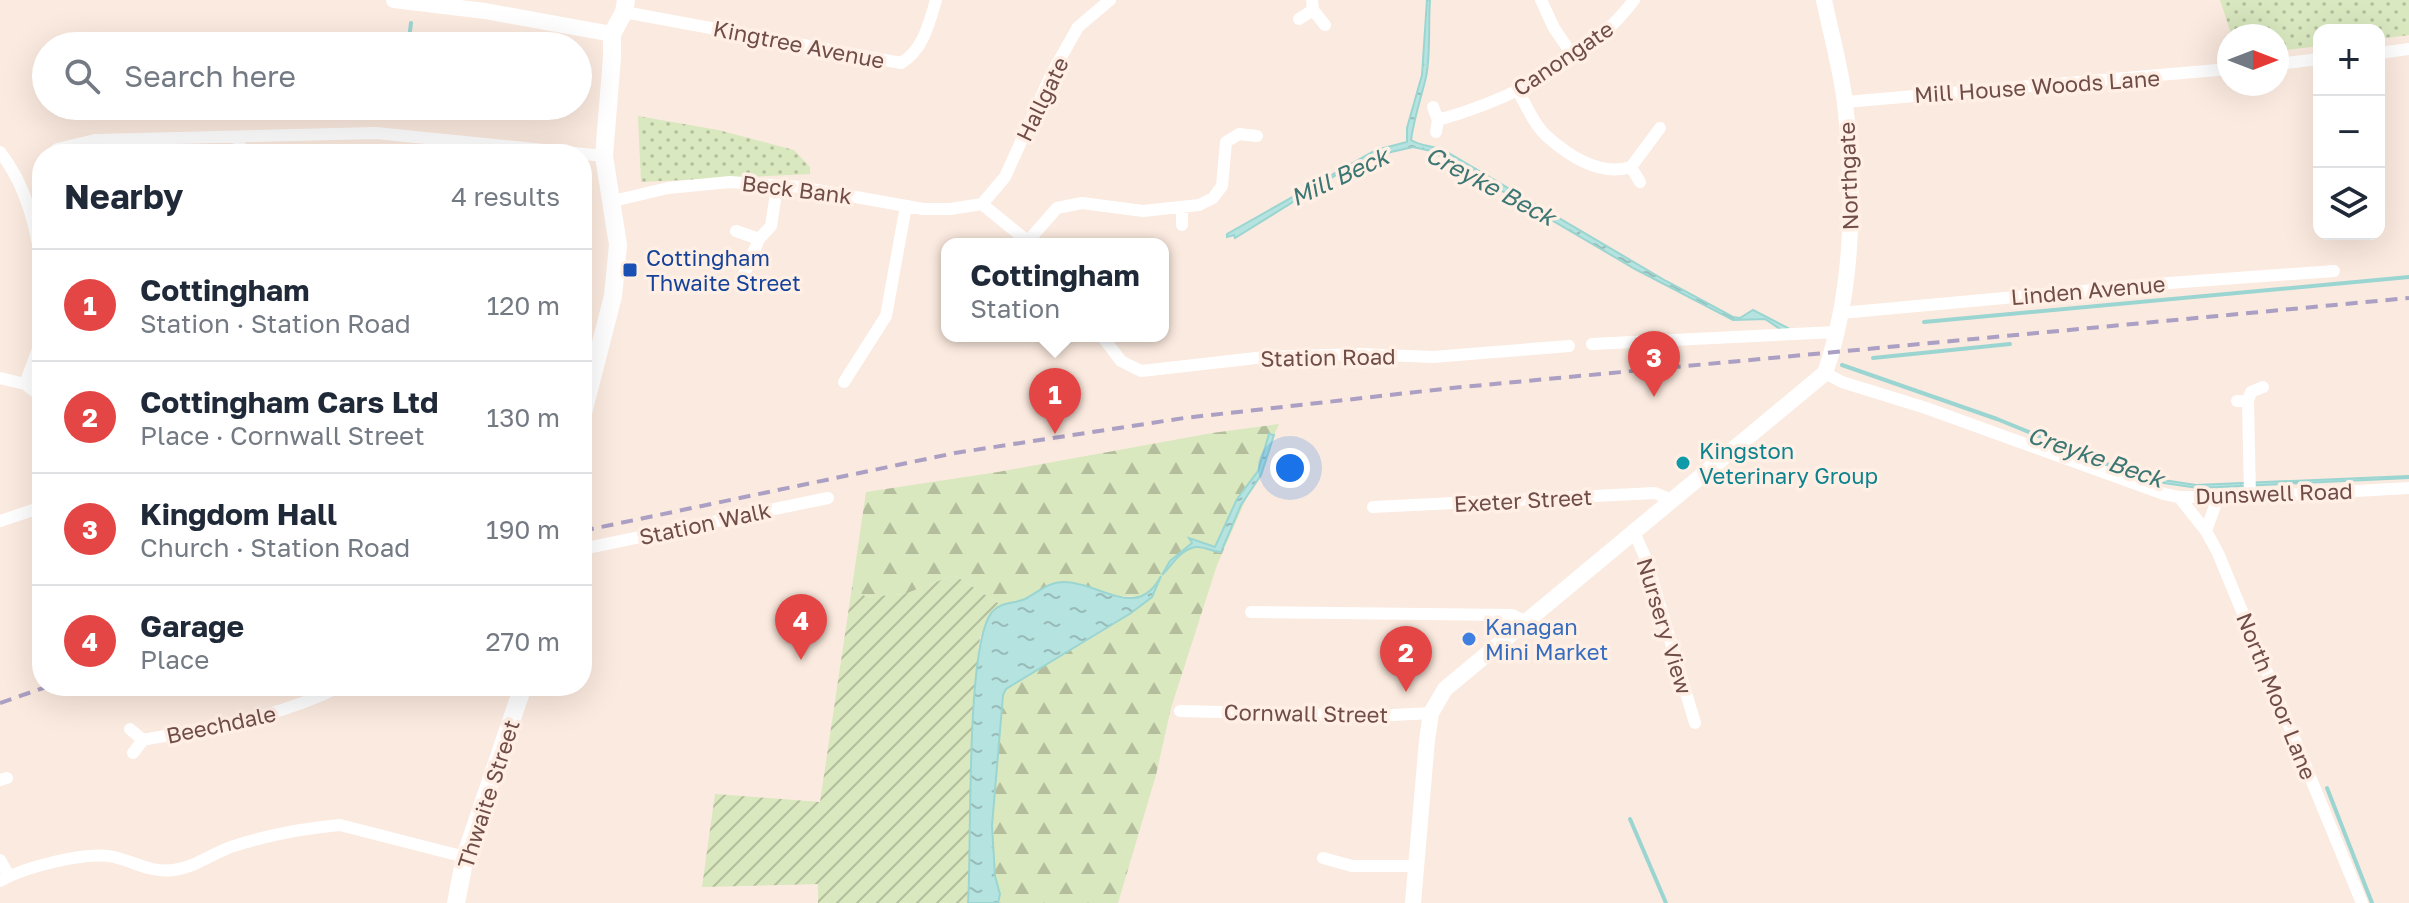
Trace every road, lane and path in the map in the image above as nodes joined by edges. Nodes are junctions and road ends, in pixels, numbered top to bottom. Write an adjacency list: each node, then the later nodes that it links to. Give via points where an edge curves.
1 (394, 0): 11 (street)
2 (936, 0): 8 (street, Kingtree Avenue, via 914,55 901,63)
3 (1110, 0): 36 (street, Hallgate, via 1078,27 1005,177)
4 (1541, 0): 14 (street)
5 (1634, 0): 14 (street, Canongate, via 1617,22)
6 (1824, 0): 19 (street, Northgate)
7 (1313, 5): 9 (street); 10 (street)
8 (625, 6): 11 (main road)
9 (1299, 19)
10 (1325, 25)
11 (612, 34): 31 (main road)
12 (2409, 49): 13 (street)
13 (2385, 52)
14 (1573, 56): 18 (street, Canongate)
15 (2313, 60): 16 (street)
16 (2289, 63)
17 (2217, 70): 19 (street, Mill House Woods Lane)
18 (1518, 91): 20 (street, Canongate); 32 (street, via 1549,138 1588,164 1608,171)
19 (1845, 102): 47 (street, Northgate, via 1850,251)
20 (1436, 120)
21 (1661, 128): 32 (street)
22 (1257, 136): 38 (street, via 1239,134 1226,142 1222,186 1213,198)
23 (239, 137): 24 (street, via 376,133); 25 (street); 26 (street)
24 (445, 140): 27 (street); 28 (street)
25 (78, 144)
26 (239, 144)
27 (444, 144)
28 (485, 144)
29 (0, 152): 39 (street)
30 (592, 155): 31 (street)
31 (604, 156): 35 (main road)
32 (1631, 167): 33 (street)
33 (1640, 182)
34 (777, 187): 35 (street, Beck Bank, via 730,182 668,188); 37 (street, Beck Bank); 44 (street, via 771,226)
35 (613, 201): 55 (main road, via 618,245 613,296)
36 (982, 204): 37 (street, Beck Bank, via 950,209); 42 (street)
37 (906, 206): 56 (street, via 886,316)
38 (1182, 207): 40 (street); 43 (street, via 1143,211 1082,203 1057,208)
39 (32, 213)
40 (1182, 225)
41 (736, 231): 44 (street)
42 (1024, 238)
43 (1034, 238)
44 (759, 239): 46 (street)
45 (2334, 271): 47 (street, Linden Avenue)
46 (740, 284)
47 (1841, 313): 48 (street, Northgate)
48 (1836, 332): 50 (street); 53 (street, Northgate)
49 (1107, 342): 51 (street, Station Road, via 1121,361 1141,371 1265,357 1435,357)
50 (1592, 344)
51 (1569, 346)
52 (32, 365): 57 (street)
53 (1825, 373): 62 (street, Dunswell Road); 65 (street)
54 (0, 378): 57 (street)
55 (592, 378)
56 (844, 382)
57 (25, 384): 59 (street)
58 (2263, 387): 60 (street, via 2242,401)
59 (32, 389)
60 (2250, 488): 61 (street, Dunswell Road); 63 (street, Dunswell Road)
61 (2409, 488)
62 (2179, 497): 63 (street, Dunswell Road); 70 (street, North Moor Lane)
63 (2218, 497): 70 (street)
64 (828, 498): 71 (street, Station Walk)
65 (1672, 500): 66 (street, Exeter Street, via 1655,493); 69 (street)
66 (1373, 507)
67 (32, 510): 68 (street)
68 (0, 521)
69 (1633, 530): 73 (street); 78 (street, Nursery View)
70 (2206, 531): 89 (street, North Moor Lane)
71 (592, 547)
72 (1251, 612): 73 (street, via 1265,619 1512,615)
73 (1527, 622): 77 (street, via 1445,689)
74 (321, 696): 80 (street, Beechdale, via 283,712)
75 (520, 696): 82 (main road, Thwaite Street)
76 (1180, 711): 77 (street, Cornwall Street)
77 (1431, 713): 85 (street)
78 (1695, 723)
79 (130, 729): 80 (street, Beechdale)
80 (143, 740): 81 (street, Beechdale)
81 (133, 753)
82 (465, 857): 86 (street, via 340,825 234,845 174,870 90,857 24,868); 87 (main road, Thwaite Street)
83 (1323, 858): 85 (street, via 1352,866)
84 (0, 860): 86 (street)
85 (1416, 866): 88 (street)
86 (4, 878)
87 (456, 903)
88 (1413, 903)
89 (2362, 903)

